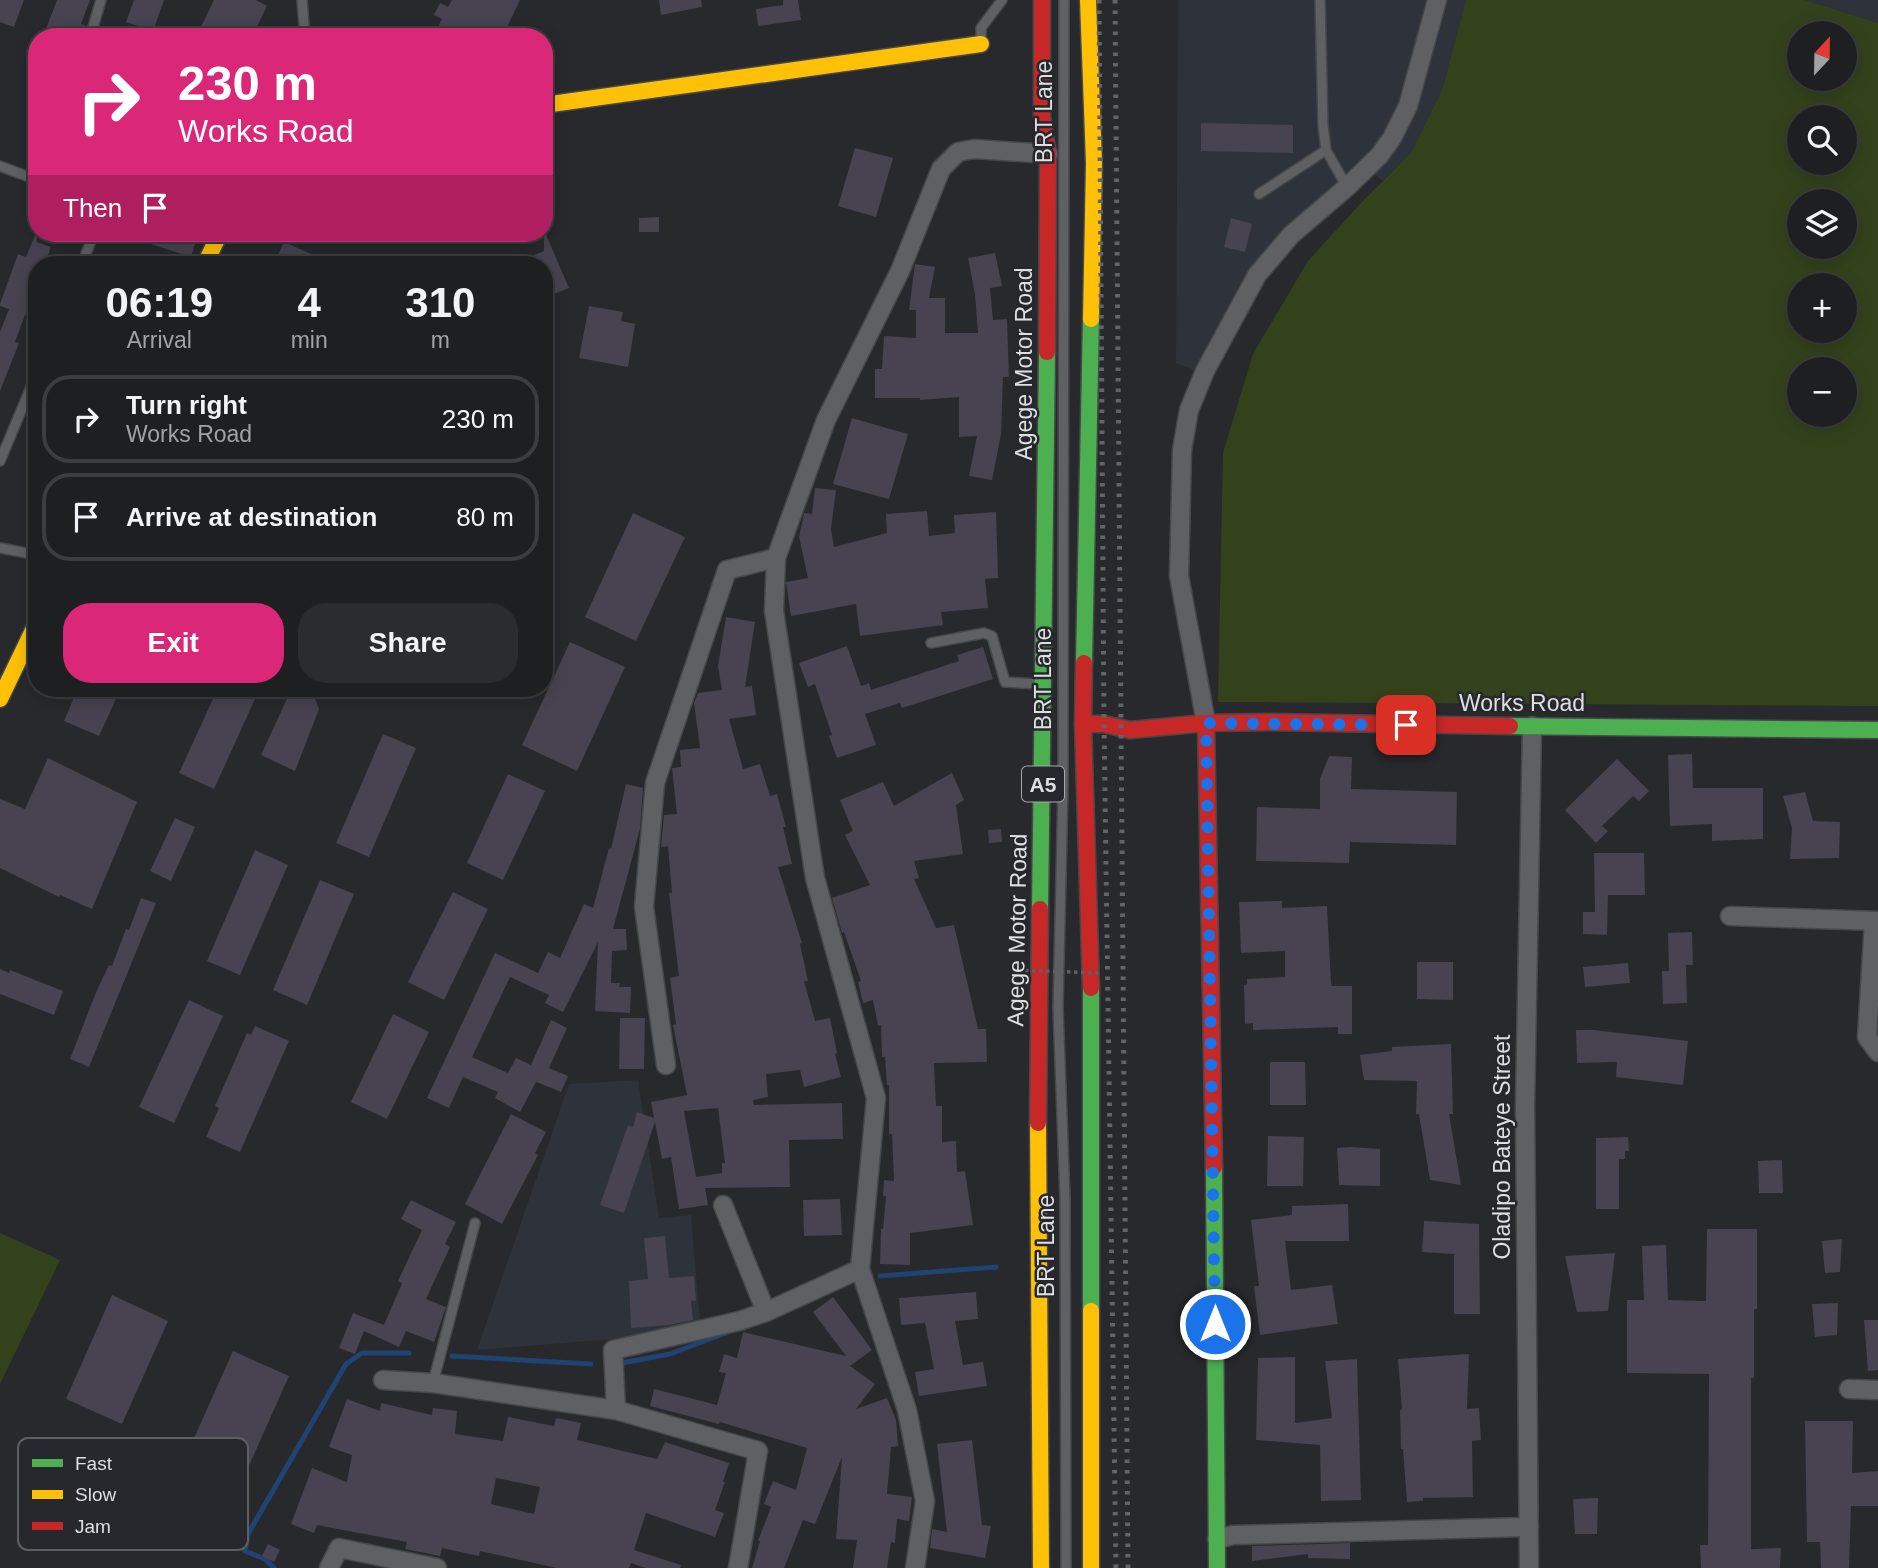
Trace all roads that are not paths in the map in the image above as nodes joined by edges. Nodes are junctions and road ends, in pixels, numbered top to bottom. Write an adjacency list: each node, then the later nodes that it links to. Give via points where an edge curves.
1 (101, 0): 9 (lane)
2 (302, 0): 10 (lane)
3 (1002, 0): 11 (lane, via 981,28)
4 (1042, 0): 14 (main road, Agege Motor Road / A5, via 1042,117)
5 (1063, 0): 54 (lane, BRT Lane, via 1063,787 1058,1008 1065,1198)
6 (1088, 0): 31 (main road, A5, via 1094,163)
7 (1320, 0): 13 (lane)
8 (1437, 0): 17 (street, via 1408,106 1379,156)
9 (93, 28)
10 (304, 28)
11 (981, 44): 12 (main road)
12 (553, 104)
13 (1326, 150): 17 (lane); 18 (lane)
14 (1048, 154): 23 (street, via 974,149 958,152 941,169 900,271 826,420); 28 (main road, Agege Motor Road / A5)
15 (0, 166): 16 (lane)
16 (28, 177)
17 (1347, 187): 30 (street, via 1292,235 1257,275 1189,410 1182,450 1179,576)
18 (1259, 194)
19 (28, 394): 20 (lane)
20 (0, 461)
21 (0, 548): 22 (lane)
22 (28, 553)
23 (776, 558): 37 (street, via 727,570 655,783 644,907); 40 (street, via 774,611 815,878 876,1098)
24 (28, 640): 26 (main road)
25 (931, 643): 28 (lane, via 984,633 992,636 1005,682)
26 (23, 650): 27 (lane); 29 (main road)
27 (0, 673)
28 (1044, 684): 53 (main road, Agege Motor Road / A5, via 1038,1045)
29 (0, 699)
30 (1206, 723): 31 (main road, Works Road, via 1130,730); 32 (main road, Works Road); 48 (main road)
31 (1083, 724): 55 (main road, A5, via 1092,1040)
32 (1532, 726): 33 (main road, Works Road); 47 (street, Oladipo Bateye Street, via 1525,1106)
33 (1878, 730)
34 (1730, 916): 35 (street)
35 (1876, 921): 36 (street, via 1867,1037)
36 (1878, 1052)
37 (666, 1065)
38 (723, 1205): 41 (street)
39 (475, 1223): 43 (lane)
40 (860, 1269): 41 (street); 52 (street, via 907,1410 925,1501)
41 (766, 1312): 46 (street, via 613,1350)
42 (383, 1380): 43 (street)
43 (433, 1383): 46 (street)
44 (1849, 1389): 45 (street)
45 (1878, 1390)
46 (616, 1410): 51 (street, via 758,1451)
47 (1529, 1527): 48 (street); 57 (street, Oladipo Bateye Street)
48 (1217, 1539): 56 (main road)
49 (329, 1568): 50 (street, via 339,1548)
50 (437, 1568)
51 (738, 1568)
52 (915, 1568)
53 (1041, 1568)
54 (1066, 1568)
55 (1091, 1568)
56 (1217, 1568)
57 (1529, 1568)

